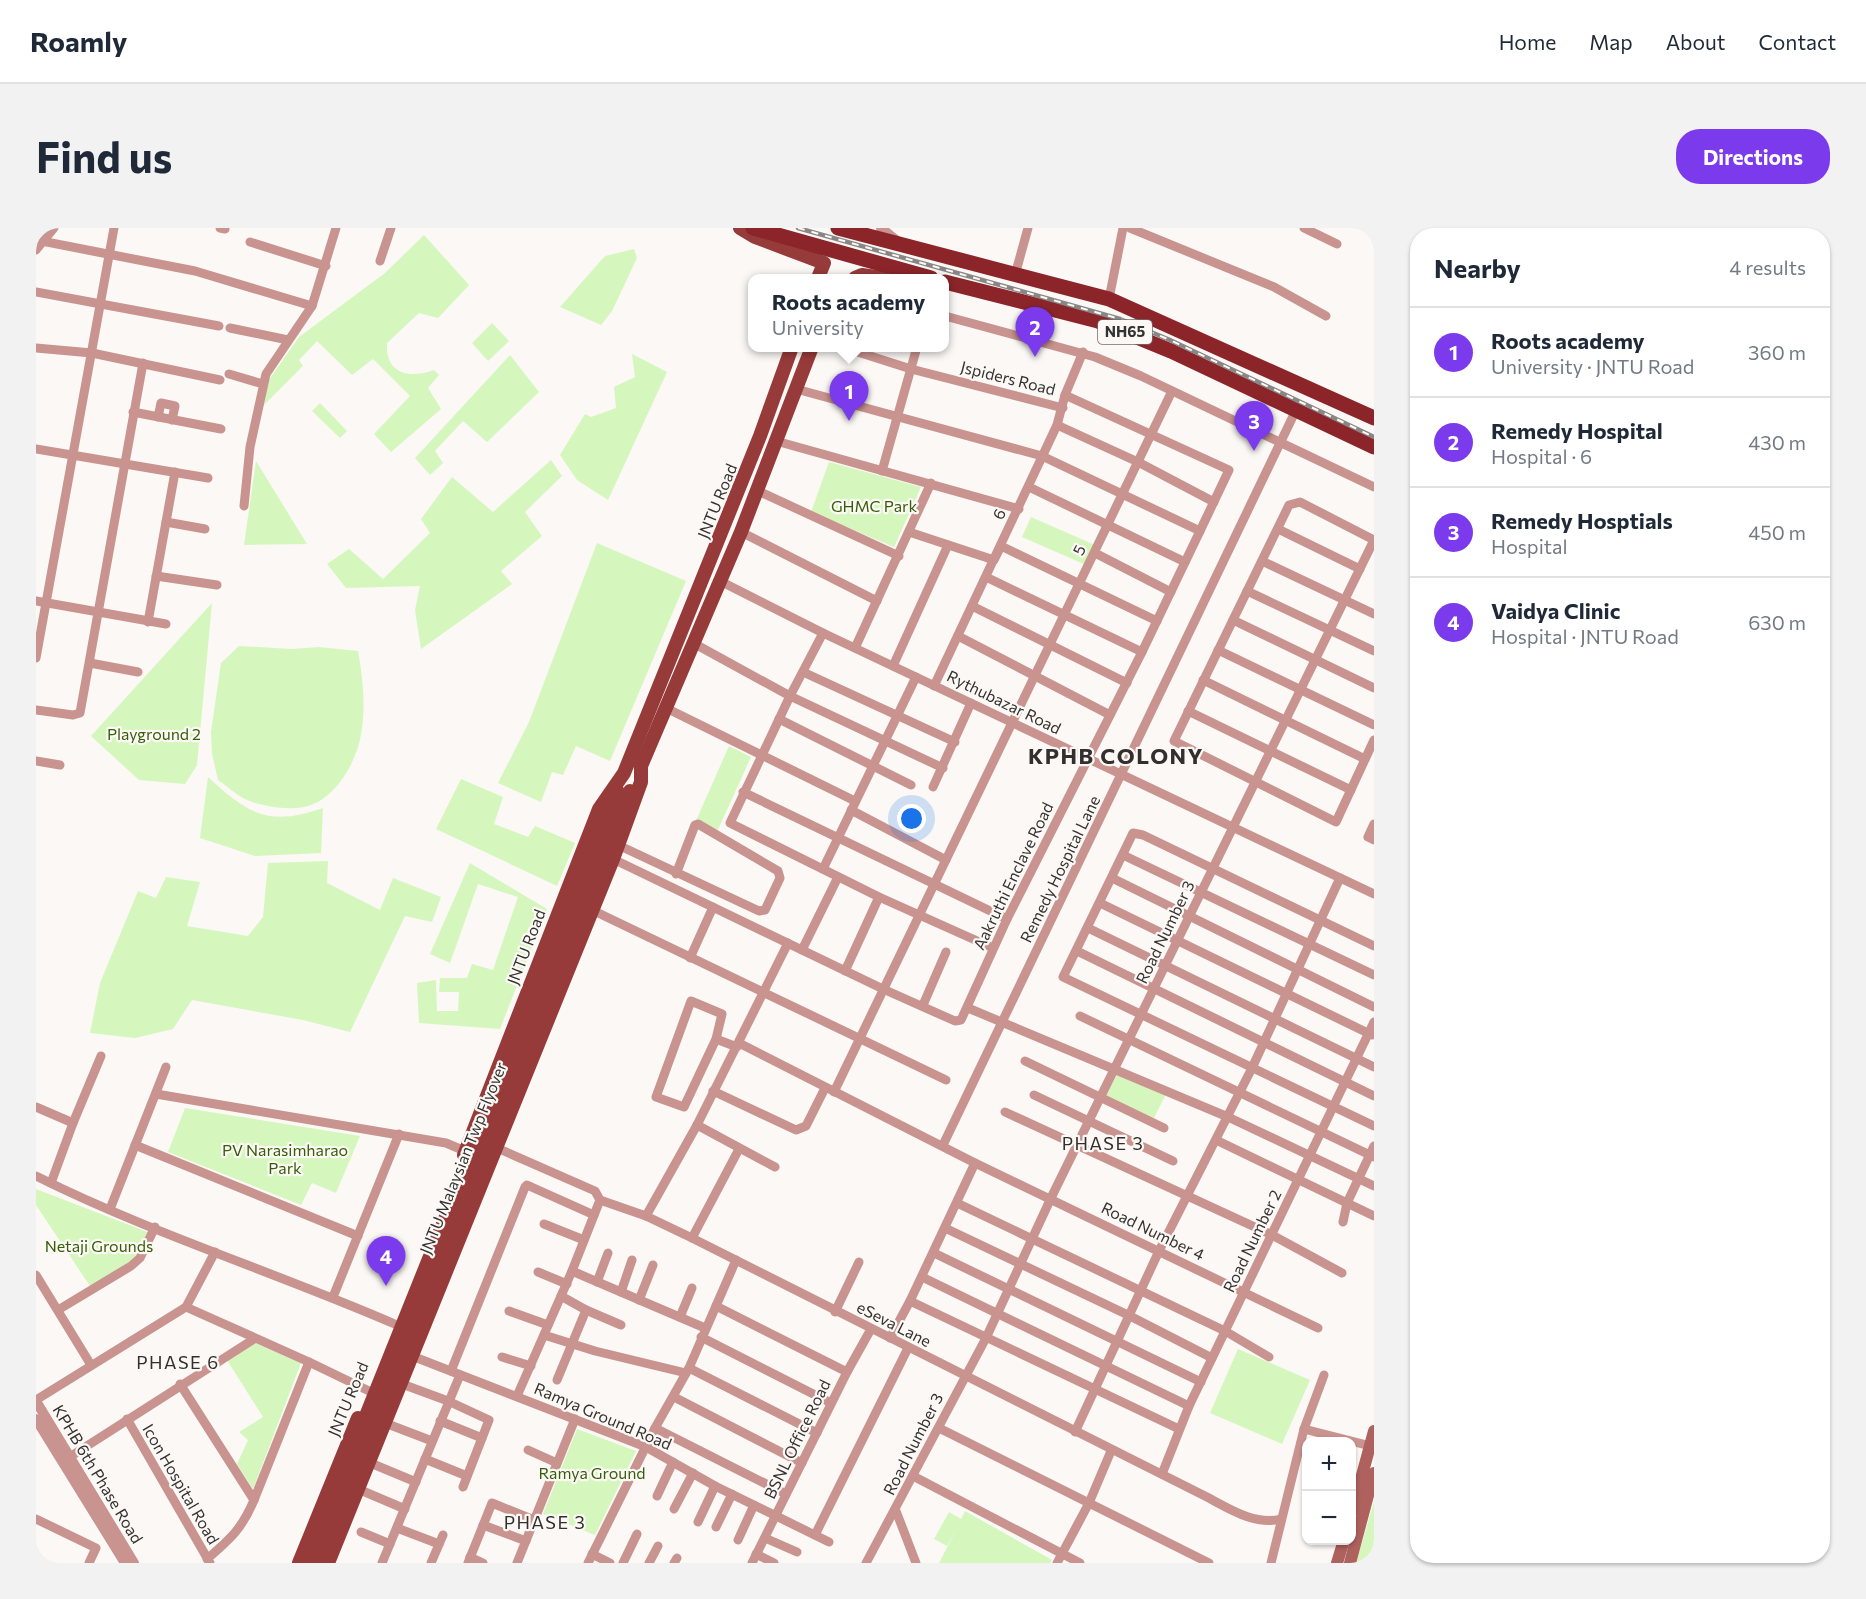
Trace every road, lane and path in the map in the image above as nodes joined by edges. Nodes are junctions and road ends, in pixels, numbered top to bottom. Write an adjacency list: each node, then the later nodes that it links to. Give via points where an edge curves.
1 (54, 228): 13 (street)
2 (114, 228): 18 (street)
3 (336, 228): 20 (street)
4 (391, 228): 19 (street)
5 (740, 228): 21 (main road, via 824,263)
6 (753, 228): 22 (highway)
7 (838, 228): 16 (highway, NH65)
8 (881, 228): 16 (street)
9 (1028, 228): 23 (street)
10 (1123, 228): 26 (street)
11 (1130, 228): 29 (street, via 1274,287)
12 (1304, 228): 15 (street)
13 (39, 241): 17 (street); 18 (street)
14 (250, 242): 20 (street)
15 (1337, 244)
16 (902, 245): 23 (highway, NH65)
17 (36, 250)
18 (110, 253): 27 (street); 28 (street, via 195,271)
19 (380, 261)
20 (326, 266): 28 (street)
21 (820, 274)
22 (914, 274)
23 (1015, 275): 26 (highway, NH65)
24 (949, 285): 37 (highway, NH65, via 1098,321)
25 (36, 292): 27 (street)
26 (1109, 299): 33 (highway, NH65)
27 (101, 304): 31 (street); 43 (street)
28 (312, 306): 34 (street)
29 (1326, 316)
30 (949, 317): 42 (street)
31 (219, 326)
32 (230, 328): 34 (street)
33 (1176, 329): 35 (highway, NH65); 37 (highway, via 1179,339)
34 (288, 340): 49 (street)
35 (1203, 341): 44 (highway, via 1195,346); 60 (highway, NH65)
36 (36, 350): 43 (street)
37 (1171, 351): 44 (highway, NH65)
38 (791, 352): 53 (main road, JNTU Road)
39 (810, 352): 50 (main road, JNTU Road)
40 (855, 352): 46 (street, Jspiders Road)
41 (916, 352): 46 (street)
42 (1083, 352): 51 (street); 52 (street, 6)
43 (92, 353): 45 (street); 70 (street)
44 (1189, 360): 56 (highway, NH65)
45 (142, 363): 48 (street); 57 (street)
46 (911, 369): 55 (street, Jspiders Road); 59 (street)
47 (229, 374): 49 (street)
48 (220, 380)
49 (263, 384): 82 (street, via 250,447)
50 (796, 389): 54 (main road, JNTU Road); 59 (street)
51 (1172, 391): 64 (street, 5); 66 (street)
52 (1065, 395): 55 (street, 6); 64 (street)
53 (773, 401): 54 (main road); 162 (main road, JNTU Road)
54 (789, 408): 65 (main road, JNTU Road)
55 (1063, 408): 62 (street, 6)
56 (1296, 410): 66 (street, Remedy Hospital Lane); 67 (highway, NH65)
57 (133, 412): 58 (street); 72 (street)
58 (158, 417): 61 (street); 61 (street, via 161,404 175,406)
59 (897, 418): 69 (street); 73 (street)
60 (1374, 418)
61 (172, 420): 63 (street)
62 (1057, 425): 69 (street, 6); 71 (street)
63 (221, 429)
64 (1152, 433): 71 (street, 5); 81 (street, Aakruthi Enclave Road, via 1229,470)
65 (776, 441): 73 (street); 79 (main road, JNTU Road)
66 (1280, 443): 78 (street); 163 (street, Remedy Hospital Lane)
67 (1374, 447)
68 (36, 449): 70 (street)
69 (1042, 456): 77 (street, 6); 80 (street)
70 (72, 457): 72 (street); 108 (street)
71 (1138, 462): 80 (street, 5); 81 (street)
72 (124, 465): 74 (street); 110 (street)
73 (882, 471): 76 (street)
74 (175, 472): 75 (street); 84 (street)
75 (208, 478)
76 (931, 483): 83 (street); 90 (street)
77 (1029, 487): 83 (street, 6); 85 (street)
78 (1374, 487)
79 (756, 490): 89 (main road, JNTU Road); 94 (street)
80 (1123, 493): 85 (street, 5); 88 (street)
81 (1214, 502): 88 (street, Aakruthi Enclave Road)
82 (244, 506)
83 (1018, 509): 95 (street, 6)
84 (166, 522): 86 (street); 99 (street)
85 (1109, 523): 93 (street, 5); 97 (street)
86 (205, 528)
87 (1278, 529): 91 (street, via 1289,505 1295,502); 96 (street); 98 (street)
88 (1200, 531): 97 (street, Aakruthi Enclave Road)
89 (741, 532): 101 (main road, JNTU Road); 107 (street)
90 (909, 532): 92 (street); 94 (street)
91 (1374, 540): 98 (street, Road Number 3)
92 (948, 545): 95 (street); 129 (street)
93 (1095, 553): 102 (street, 5); 105 (street)
94 (899, 556): 107 (street)
95 (994, 560): 100 (street, 6); 102 (street, via 1000,546)
96 (1262, 561): 104 (street); 106 (street)
97 (1185, 562): 105 (street, Aakruthi Enclave Road)
98 (1360, 569): 106 (street, Road Number 3)
99 (156, 576): 103 (street); 115 (street)
100 (986, 577): 109 (street, 6); 111 (street)
101 (720, 581): 118 (street, Rythubazar Road); 120 (main road, JNTU Road)
102 (1079, 583): 111 (street, 5); 114 (street)
103 (217, 585)
104 (1247, 591): 113 (street); 117 (street)
105 (1171, 592): 114 (street, Aakruthi Enclave Road)
106 (1344, 600): 112 (street); 117 (street, Road Number 3)
107 (877, 601): 122 (street)
108 (41, 602): 110 (street); 126 (street)
109 (972, 606): 119 (street, 6); 121 (street)
110 (99, 613): 115 (street); 128 (street)
111 (1065, 613): 121 (street, 5); 125 (street)
112 (1374, 614)
113 (1233, 620): 123 (street); 127 (street)
114 (1157, 621): 125 (street, Aakruthi Enclave Road)
115 (148, 622): 116 (street)
116 (166, 624)
117 (1330, 630): 124 (street); 127 (street, Road Number 3)
118 (823, 633): 122 (street, Rythubazar Road); 131 (street)
119 (958, 636): 132 (street); 136 (street, 6)
120 (695, 644): 139 (street); 141 (main road, JNTU Road)
121 (1049, 645): 132 (street, 5); 135 (street)
122 (855, 648): 129 (street, Rythubazar Road)
123 (1218, 650): 134 (street); 138 (street)
124 (1374, 651)
125 (1142, 652): 135 (street, Aakruthi Enclave Road)
126 (36, 657)
127 (1315, 660): 137 (street); 138 (street, Road Number 3)
128 (90, 663): 130 (street); 142 (street, via 80,713)
129 (893, 666): 133 (street, Rythubazar Road)
130 (138, 672)
131 (803, 672): 139 (street); 144 (street)
132 (1034, 676): 145 (street); 148 (street, 5)
133 (916, 677): 136 (street, Rythubazar Road); 144 (street)
134 (1203, 680): 143 (street); 147 (street)
135 (1127, 683): 145 (street, Aakruthi Enclave Road)
136 (934, 686): 140 (street, Rythubazar Road)
137 (1374, 688)
138 (1300, 690): 147 (street, Road Number 3); 149 (street)
139 (790, 696): 146 (street); 150 (street)
140 (971, 703): 148 (street, Rythubazar Road); 152 (street)
141 (666, 708): 154 (street); 160 (main road, JNTU Road)
142 (36, 710)
143 (1188, 711): 153 (street); 164 (street, via 1174,741)
144 (898, 715): 150 (street); 152 (street)
145 (1110, 716): 155 (street, Aakruthi Enclave Road)
146 (779, 719): 154 (street); 159 (street)
147 (1286, 720): 153 (street, Road Number 3); 156 (street)
148 (1012, 723): 155 (street, Rythubazar Road); 179 (street, 5)
149 (1374, 725)
150 (886, 740): 159 (street); 161 (street)
151 (1374, 740): 156 (street)
152 (955, 742): 161 (street)
153 (1270, 751): 164 (street, Road Number 3); 168 (street)
154 (761, 755): 169 (street); 170 (street)
155 (1088, 759): 163 (street, Rythubazar Road); 195 (street, Aakruthi Enclave Road)
156 (1365, 759): 168 (street)
157 (36, 761): 158 (street)
158 (60, 765)
159 (873, 765): 165 (street); 170 (street)
160 (641, 766): 167 (main road, JNTU Malaysian Twp Flyover); 176 (main road, JNTU Road, via 641,782)
161 (943, 768): 166 (street)
162 (624, 773): 167 (main road, JNTU Malaysian Twp Flyover); 263 (main road, JNTU Road, via 595,820)
163 (1122, 775): 173 (street, Rythubazar Road); 222 (street, Remedy Hospital Lane)
164 (1256, 781): 168 (street, via 1336,822); 173 (street, Road Number 3)
165 (911, 785)
166 (933, 787)
167 (623, 790): 439 (main road, JNTU Malaysian Twp Flyover, bridge); 440 (main road, JNTU Malaysian Twp Flyover, bridge)
168 (1351, 790)
169 (743, 792): 174 (street); 181 (street, via 731,819 732,826)
170 (855, 801): 171 (street)
171 (851, 810): 174 (street); 179 (street)
172 (1374, 825): 175 (street, via 1368,837)
173 (1233, 828): 180 (street, Road Number 3); 185 (street, Rythubazar Road)
174 (839, 836): 181 (street); 186 (street)
175 (1374, 840)
176 (618, 845): 178 (main road, JNTU Road); 182 (street)
177 (1123, 855): 180 (street, via 1131,835 1137,833); 184 (street); 187 (street)
178 (613, 859): 191 (street); 192 (main road, JNTU Road)
179 (946, 860): 186 (street, 5)
180 (1214, 867): 187 (street, Road Number 3); 196 (street)
181 (823, 869): 183 (street)
182 (676, 874): 182 (street, via 759,911 765,910 780,878 778,871 698,824)
183 (838, 877): 189 (street); 203 (street)
184 (1112, 878): 190 (street); 194 (street)
185 (1340, 878): 188 (street, Rythubazar Road); 196 (street)
186 (934, 884): 193 (street, 5); 195 (street)
187 (1201, 892): 194 (street, Road Number 3); 200 (street)
188 (1374, 894)
189 (879, 897): 193 (street); 209 (street)
190 (1100, 903): 197 (street); 198 (street)
191 (713, 907): 199 (street); 206 (street)
192 (592, 910): 206 (street); 261 (main road, JNTU Road)
193 (919, 914): 202 (street); 211 (street, 5)
194 (1190, 916): 198 (street, Road Number 3); 208 (street)
195 (1007, 919): 202 (street, Aakruthi Enclave Road)
196 (1321, 920): 200 (street); 201 (street)
197 (1088, 928): 204 (street); 207 (street)
198 (1178, 940): 207 (street, Road Number 3); 214 (street)
199 (788, 943): 203 (street); 213 (street)
200 (1310, 944): 208 (street); 210 (street)
201 (1374, 946)
202 (993, 948): 217 (street, Aakruthi Enclave Road)
203 (802, 950): 209 (street)
204 (1077, 951): 212 (street); 218 (street, via 1063,977)
205 (946, 952): 215 (street)
206 (690, 958): 213 (street)
207 (1166, 964): 212 (street, Road Number 3); 220 (street)
208 (1298, 969): 214 (street); 216 (street)
209 (845, 971): 211 (street)
210 (1374, 975)
211 (883, 989): 215 (street); 226 (street, 5)
212 (1154, 989): 218 (street, Road Number 3); 227 (street)
213 (764, 993): 226 (street); 228 (street)
214 (1287, 993): 220 (street); 223 (street)
215 (923, 1005): 217 (street, via 958,1021)
216 (1374, 1007)
217 (968, 1008): 222 (street)
218 (1140, 1015): 224 (street, Road Number 3); 234 (street)
219 (1080, 1016): 224 (street)
220 (1276, 1018): 227 (street); 230 (street)
221 (1374, 1022): 223 (street, Road Number 2)
222 (1001, 1024): 235 (street); 259 (street, Remedy Hospital Lane)
223 (1371, 1035): 230 (street, Road Number 2)
224 (1130, 1038): 235 (street, Road Number 3); 241 (street)
225 (716, 1039): 225 (street, via 684,1107 656,1097 691,1001 722,1014); 228 (street, Road Number 4)
226 (859, 1039): 236 (street); 240 (street, 5)
227 (1264, 1042): 234 (street); 237 (street)
228 (738, 1045): 238 (street, Road Number 4); 239 (street)
229 (101, 1056): 251 (street)
230 (1357, 1058): 233 (street); 237 (street, Road Number 2)
231 (1026, 1061): 244 (street)
232 (166, 1067): 242 (street)
233 (1374, 1067)
234 (1252, 1068): 241 (street); 246 (street)
235 (1115, 1070): 244 (street, Road Number 3); 249 (street)
236 (946, 1080)
237 (1346, 1082): 245 (street); 246 (street, Road Number 2)
238 (825, 1088): 239 (street, via 806,1126 796,1130); 240 (street, Road Number 4)
239 (713, 1091): 252 (street)
240 (834, 1092): 259 (street, Road Number 4)
241 (1240, 1092): 249 (street); 255 (street)
242 (156, 1094): 256 (street); 258 (street)
243 (1034, 1095): 250 (street)
244 (1102, 1096): 250 (street, Road Number 3); 254 (street)
245 (1374, 1096)
246 (1334, 1106): 253 (street); 255 (street, Road Number 2)
247 (36, 1107): 251 (street)
248 (1005, 1112): 260 (street)
249 (1228, 1117): 257 (street); 265 (street)
250 (1089, 1121): 260 (street, Road Number 3); 266 (street)
251 (74, 1123): 272 (street)
252 (697, 1125): 262 (street); 281 (street)
253 (1374, 1126)
254 (1164, 1128)
255 (1322, 1131): 264 (street); 265 (street, Road Number 2)
256 (399, 1134): 263 (street, via 446,1143); 288 (street)
257 (1216, 1140): 270 (street); 274 (street)
258 (135, 1145): 279 (street); 288 (street)
259 (943, 1145): 267 (street, Road Number 4)
260 (1077, 1146): 274 (street); 275 (street, Road Number 3)
261 (497, 1148): 276 (street, eSeva Lane, via 596,1191); 340 (main road, JNTU Road)
262 (739, 1149): 268 (street); 289 (street)
263 (465, 1151): 326 (main road, JNTU Road)
264 (1373, 1153): 271 (street)
265 (1310, 1156): 270 (street, Road Number 2); 271 (street)
266 (1173, 1161)
267 (975, 1162): 275 (street, Road Number 4); 277 (street)
268 (775, 1167)
269 (36, 1176): 272 (street)
270 (1299, 1179): 278 (street); 287 (street, Road Number 2)
271 (1358, 1179): 273 (street); 278 (street)
272 (51, 1183): 279 (street)
273 (1374, 1186)
274 (1188, 1197): 287 (street); 292 (street)
275 (1051, 1198): 291 (street, Road Number 3); 292 (street, Road Number 4)
276 (600, 1200): 280 (street); 281 (street, eSeva Lane)
277 (957, 1203): 286 (street); 291 (street)
278 (1347, 1203): 282 (street); 283 (street)
279 (110, 1209): 285 (street)
280 (594, 1215): 290 (street); 350 (street, via 525,1187)
281 (646, 1216): 289 (street, eSeva Lane)
282 (1374, 1216)
283 (1343, 1222)
284 (544, 1224): 290 (street)
285 (155, 1227): 293 (street); 319 (street, via 140,1258 131,1266)
286 (945, 1228): 295 (street); 299 (street)
287 (1272, 1235): 303 (street); 312 (street, Road Number 2)
288 (358, 1236): 314 (street)
289 (692, 1238): 297 (street, eSeva Lane)
290 (584, 1240): 301 (street)
291 (1031, 1240): 299 (street, Road Number 3); 310 (street)
292 (1159, 1251): 310 (street); 312 (street, Road Number 4)
293 (215, 1252): 314 (street); 318 (street)
294 (608, 1253): 306 (street)
295 (934, 1253): 305 (street); 309 (street)
296 (632, 1260): 311 (street)
297 (736, 1260): 317 (street); 322 (street, eSeva Lane)
298 (859, 1262): 322 (street)
299 (1020, 1263): 309 (street, Road Number 3); 324 (street)
300 (653, 1265): 315 (street)
301 (572, 1271): 306 (street); 307 (street)
302 (538, 1272): 307 (street)
303 (1342, 1273)
304 (36, 1275): 319 (street)
305 (922, 1277): 316 (street); 323 (street)
306 (597, 1282): 311 (street)
307 (567, 1284): 313 (street)
308 (692, 1288): 325 (street)
309 (1007, 1288): 323 (street, Road Number 3); 337 (street)
310 (1140, 1291): 324 (street); 331 (street)
311 (621, 1292): 315 (street)
312 (1244, 1292): 329 (street, Road Number 4); 331 (street, Road Number 2)
313 (561, 1296): 320 (street); 327 (street)
314 (333, 1297): 326 (street)
315 (639, 1300): 325 (street)
316 (910, 1301): 335 (street); 336 (street)
317 (716, 1306): 332 (street); 349 (street)
318 (186, 1307): 334 (street); 345 (street)
319 (58, 1310): 345 (street)
320 (586, 1310): 328 (street); 338 (street)
321 (509, 1311): 327 (street)
322 (835, 1312): 330 (street, eSeva Lane)
323 (996, 1312): 336 (street, Road Number 3); 346 (street)
324 (1128, 1315): 337 (street); 343 (street)
325 (680, 1317): 332 (street)
326 (397, 1325): 358 (main road, JNTU Road)
327 (548, 1325): 333 (street)
328 (621, 1325)
329 (1318, 1328)
330 (871, 1329): 335 (street, eSeva Lane); 349 (street, BSNL Office Road)
331 (1225, 1332): 342 (street); 343 (street, Road Number 2)
332 (703, 1333): 348 (street); 363 (street)
333 (544, 1335): 338 (street); 347 (street)
334 (254, 1338): 344 (street); 355 (street)
335 (890, 1338): 339 (street, eSeva Lane)
336 (986, 1338): 352 (street, Road Number 3); 357 (street)
337 (1117, 1340): 346 (street); 354 (street)
338 (571, 1343): 348 (street); 353 (street)
339 (908, 1348): 352 (street, eSeva Lane); 420 (street)
340 (412, 1356): 350 (street, Ramya Ground Road); 356 (main road, JNTU Road)
341 (502, 1357): 347 (street)
342 (1269, 1357)
343 (1212, 1358): 354 (street, Road Number 2)
344 (309, 1362): 358 (street); 403 (street)
345 (92, 1365): 361 (street)
346 (1106, 1365): 357 (street); 364 (street)
347 (531, 1366): 359 (street)
348 (688, 1370): 360 (street); 376 (street)
349 (847, 1372): 363 (street, BSNL Office Road)
350 (456, 1373): 359 (street, Ramya Ground Road); 362 (street)
351 (1324, 1375): 373 (street)
352 (965, 1377): 371 (street, Road Number 3); 374 (street, eSeva Lane)
353 (557, 1380)
354 (1201, 1382): 364 (street, Road Number 2)
355 (180, 1384): 366 (street); 403 (street)
356 (402, 1384): 362 (street); 369 (main road, JNTU Road)
357 (1094, 1390): 372 (street); 374 (street)
358 (369, 1392): 397 (main road, JNTU Road)
359 (517, 1396): 367 (street, Ramya Ground Road)
360 (674, 1397): 370 (street); 388 (street)
361 (36, 1401): 383 (street, KPHB 6th Phase Road)
362 (448, 1401): 368 (street); 377 (street, via 487,1418)
363 (831, 1403): 376 (street, BSNL Office Road)
364 (1189, 1406): 372 (street, Road Number 2)
365 (36, 1419): 383 (street, KPHB 6th Phase Road)
366 (127, 1419): 383 (street); 434 (street, Icon Hospital Road)
367 (575, 1419): 379 (street, Ramya Ground Road); 387 (street)
368 (440, 1420): 377 (street); 378 (street)
369 (385, 1423): 378 (street); 385 (main road, JNTU Road)
370 (655, 1428): 379 (street); 399 (street)
371 (939, 1428): 393 (street, Road Number 3); 404 (street)
372 (1179, 1429): 391 (street, Road Number 2)
373 (1304, 1429): 380 (street); 411 (street)
374 (1075, 1431): 382 (street, eSeva Lane)
375 (1374, 1431): 380 (main road)
376 (818, 1433): 388 (street, BSNL Office Road)
377 (482, 1438): 392 (street)
378 (432, 1441): 384 (street)
379 (646, 1447): 386 (street, Ramya Ground Road); 431 (street)
380 (1372, 1447): 402 (main road)
381 (528, 1450): 387 (street)
382 (1111, 1451): 391 (street, eSeva Lane); 404 (street)
383 (67, 1459): 418 (street, KPHB 6th Phase Road)
384 (425, 1459): 392 (street); 394 (street)
385 (368, 1462): 394 (street); 400 (main road, JNTU Road)
386 (673, 1462): 389 (street, Ramya Ground Road); 401 (street)
387 (557, 1463): 412 (street)
388 (802, 1463): 399 (street, BSNL Office Road)
389 (693, 1473): 396 (street, Ramya Ground Road); 407 (street)
390 (1374, 1473): 456 (main road)
391 (1162, 1474): 411 (street, eSeva Lane, via 1252,1519)
392 (467, 1476): 395 (street)
393 (913, 1476): 408 (street, Road Number 3); 432 (street)
394 (416, 1482): 406 (street)
395 (463, 1486)
396 (715, 1486): 398 (street, Ramya Ground Road); 413 (street)
397 (328, 1490): 400 (main road); 438 (main road, JNTU Road)
398 (732, 1494): 405 (street, Ramya Ground Road); 415 (street)
399 (786, 1494): 409 (street, BSNL Office Road)
400 (355, 1495): 406 (street); 441 (main road, JNTU Road)
401 (657, 1496)
402 (1356, 1499)
403 (254, 1500): 434 (street, via 244,1523)
404 (1089, 1503): 432 (street); 453 (street)
405 (754, 1505): 409 (street, Ramya Ground Road); 422 (street)
406 (405, 1509): 416 (street)
407 (674, 1509)
408 (896, 1511): 450 (street, Road Number 3); 451 (street)
409 (775, 1517): 420 (street, Ramya Ground Road); 421 (street, BSNL Office Road)
410 (36, 1519): 428 (street)
411 (1281, 1519): 454 (street)
412 (534, 1520): 414 (street, via 492,1503); 423 (street)
413 (698, 1522)
414 (483, 1525): 423 (street); 433 (street)
415 (716, 1527)
416 (397, 1528): 425 (street); 443 (street, via 441,1540)
417 (361, 1532): 425 (street)
418 (112, 1534): 428 (street); 436 (street, KPHB 6th Phase Road); 437 (street, KPHB 6th Phase Road)
419 (637, 1534): 447 (street)
420 (815, 1536): 424 (street, Ramya Ground Road)
421 (765, 1538): 429 (street); 430 (street, BSNL Office Road)
422 (738, 1540)
423 (526, 1541): 445 (street)
424 (829, 1542)
425 (390, 1544): 442 (street)
426 (1343, 1545): 455 (main road)
427 (657, 1546): 448 (street)
428 (96, 1548): 435 (street)
429 (797, 1552)
430 (754, 1558): 449 (street)
431 (590, 1559): 446 (street)
432 (1059, 1559): 452 (street)
433 (469, 1560): 444 (street)
434 (208, 1561)
435 (89, 1563)
436 (125, 1563)
437 (134, 1563)
438 (299, 1563)
439 (307, 1563)
440 (318, 1563)
441 (328, 1563)
442 (383, 1563)
443 (431, 1563)
444 (483, 1563)
445 (517, 1563)
446 (610, 1563)
447 (623, 1563)
448 (649, 1563)
449 (774, 1563)
450 (866, 1563)
451 (916, 1563)
452 (1080, 1563)
453 (1209, 1563)
454 (1271, 1563)
455 (1338, 1563)
456 (1350, 1563)

